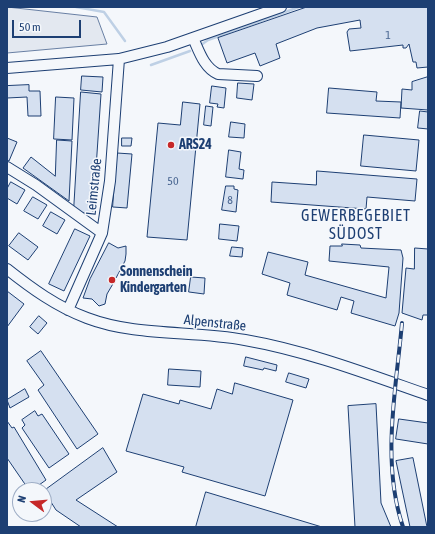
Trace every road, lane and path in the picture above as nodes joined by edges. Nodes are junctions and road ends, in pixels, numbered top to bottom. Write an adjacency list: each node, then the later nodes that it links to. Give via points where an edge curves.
1 (281, 7): 2 (street)
2 (193, 38): 3 (street); 5 (street, via 203,59 213,72)
3 (118, 59): 4 (street); 7 (street, Leimstraße, via 110,181)
4 (7, 68)
5 (257, 76)
6 (7, 168): 7 (street, via 36,185)
7 (102, 233): 9 (street, Leimstraße)
8 (7, 269): 9 (street, Alpenstraße)
9 (68, 310): 10 (street, Alpenstraße, via 87,318 130,328 245,340 339,365)
10 (428, 395)

